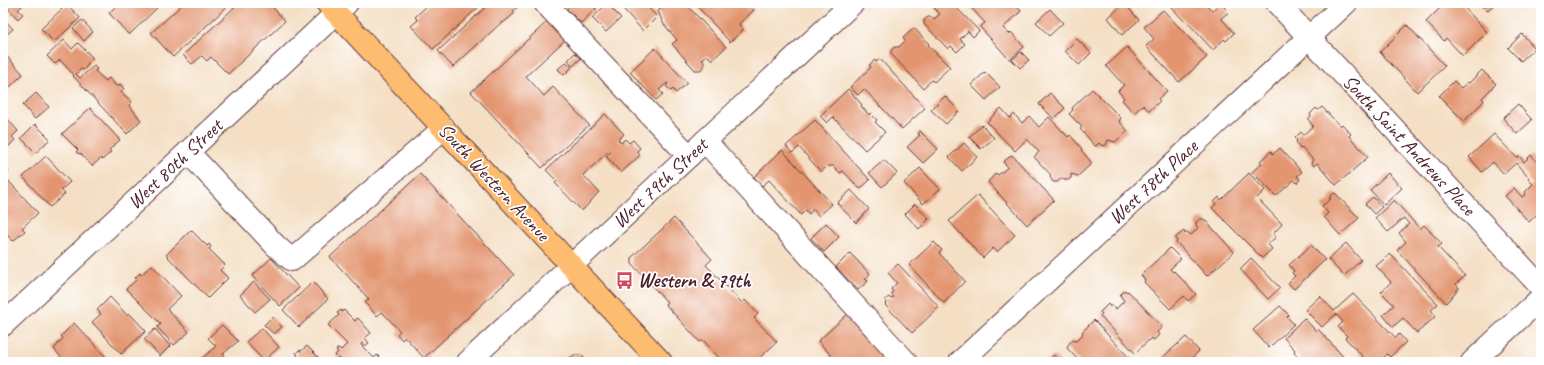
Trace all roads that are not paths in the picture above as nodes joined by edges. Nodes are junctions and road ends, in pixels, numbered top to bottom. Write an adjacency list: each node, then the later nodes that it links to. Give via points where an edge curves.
1 (545, 3): 10 (street)
2 (853, 3): 8 (street, West 79th Street)
3 (1277, 3): 6 (street, South Saint Andrews Place)
4 (1346, 3): 6 (street, West 78th Place)
5 (337, 6): 7 (main road, South Western Avenue); 9 (street, West 80th Street)
6 (1309, 37): 12 (street, South Saint Andrews Place); 18 (street, West 78th Place)
7 (444, 128): 9 (street, via 292,260); 11 (main road, South Western Avenue)
8 (705, 141): 10 (street, West 79th Street); 17 (street)
9 (188, 152): 14 (street, West 80th Street)
10 (689, 156): 11 (street, West 79th Street)
11 (572, 265): 15 (street, West 79th Street); 16 (main road, South Western Avenue)
12 (1541, 288)
13 (1541, 298): 19 (street)
14 (3, 325)
15 (468, 362)
16 (661, 362)
17 (906, 362)
18 (960, 362)
19 (1472, 362)

